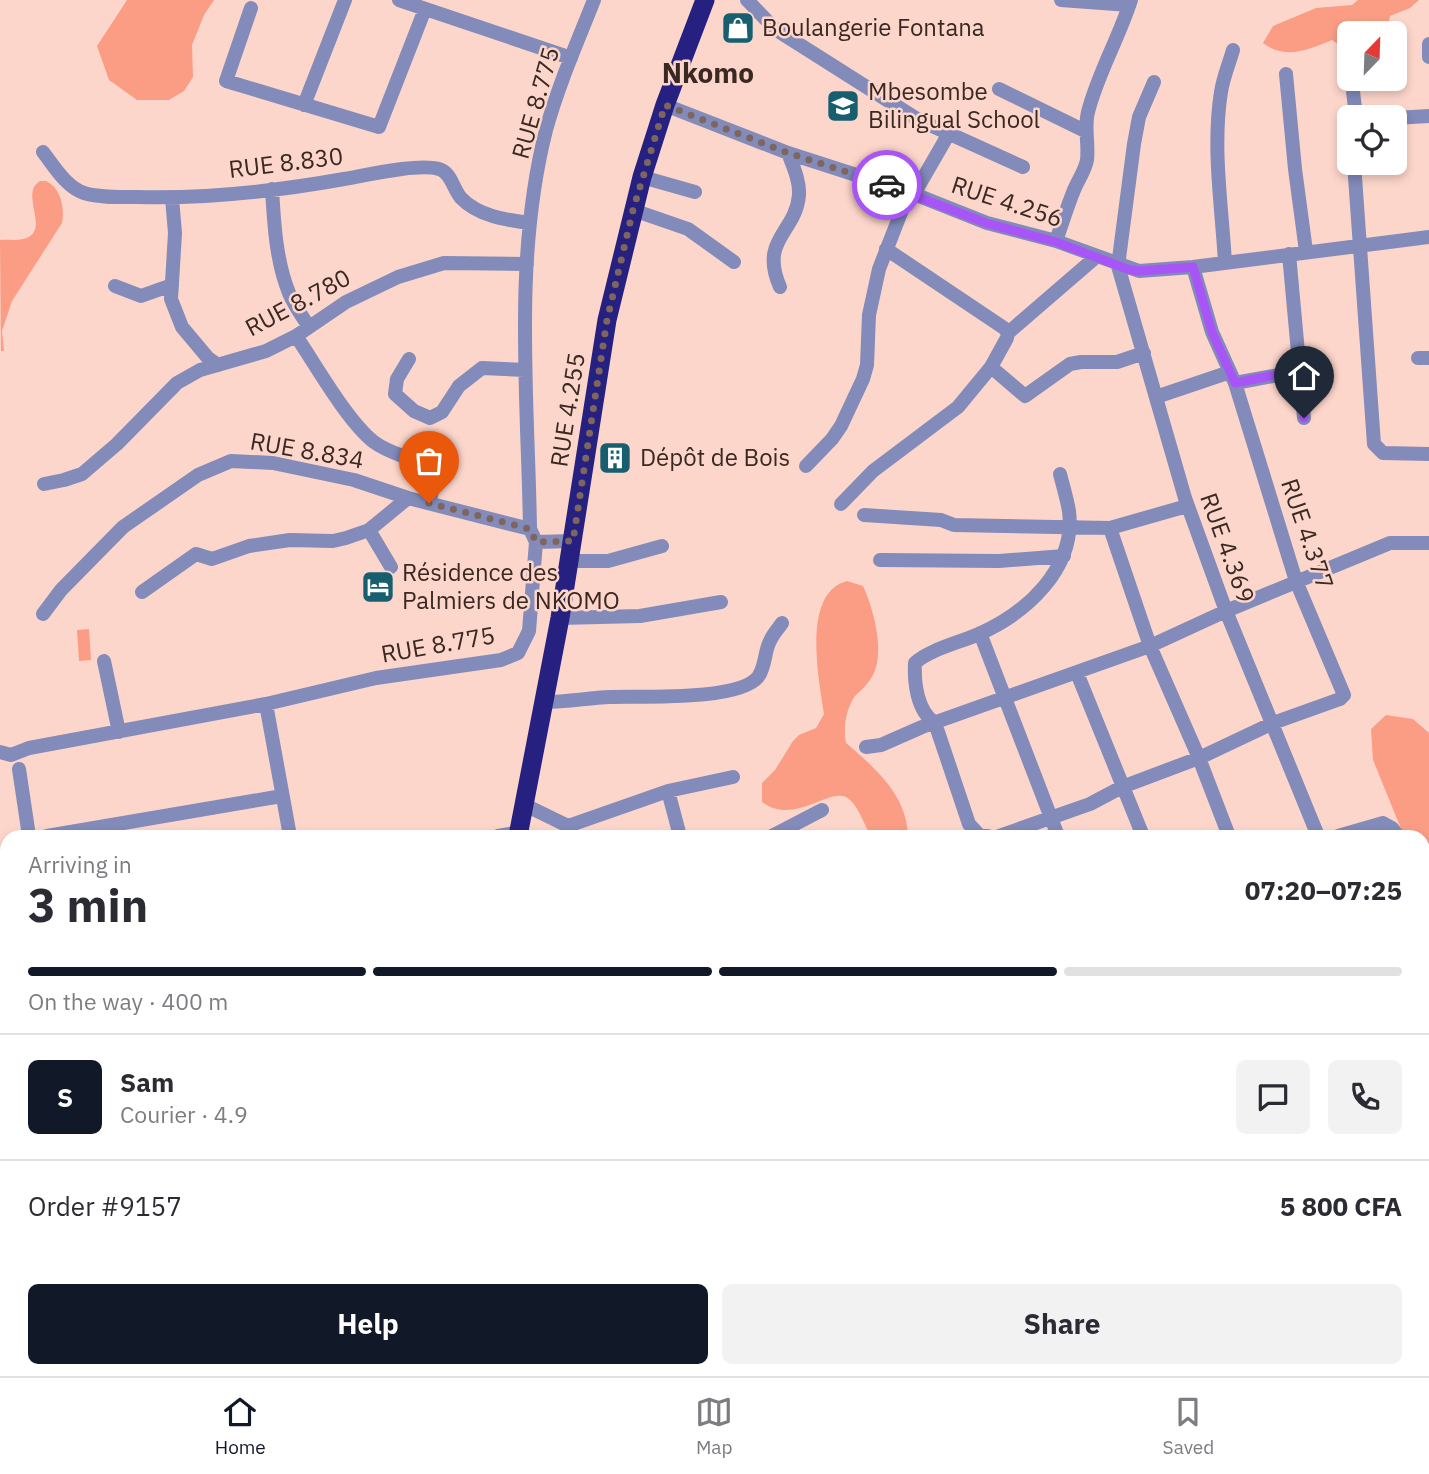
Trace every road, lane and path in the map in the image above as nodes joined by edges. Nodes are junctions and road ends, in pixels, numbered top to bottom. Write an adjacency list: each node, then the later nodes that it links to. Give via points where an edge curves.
1 (345, 0): 18 (street)
2 (399, 0): 9 (street)
3 (594, 0): 13 (street, RUE 8.775)
4 (705, 0): 19 (highway, RUE 4.255)
5 (747, 0): 24 (street, via 775,29)
6 (1061, 0): 7 (street)
7 (1130, 3): 23 (street, via 1087,114)
8 (251, 9): 18 (street, via 226,81)
9 (425, 9): 13 (street); 18 (street, via 379,127)
10 (1429, 44): 12 (street)
11 (1233, 50): 44 (street, via 1219,108)
12 (1429, 57)
13 (571, 58): 35 (street, RUE 8.775, via 546,131)
14 (1286, 74): 40 (street)
15 (1154, 82): 46 (street, via 1133,144)
16 (999, 89): 23 (street)
17 (1353, 91): 20 (street)
18 (304, 105)
19 (665, 105): 26 (street, RUE 4.256); 29 (highway, RUE 4.255)
20 (1355, 105)
21 (1429, 116): 22 (street)
22 (1407, 117)
23 (1085, 131): 37 (street, via 1085,169)
24 (948, 135): 27 (street); 32 (street)
25 (43, 152): 33 (street, RUE 8.830, via 70,184 83,192)
26 (788, 153): 32 (street, RUE 4.256); 50 (street, via 799,195 772,265)
27 (1023, 167)
28 (1355, 175): 38 (street)
29 (642, 177): 31 (street); 34 (highway, RUE 4.255)
30 (272, 189): 33 (street, RUE 8.830); 35 (street, RUE 8.830, via 398,169 436,168 445,172 469,204 488,215); 51 (street, via 284,279)
31 (695, 192)
32 (911, 193): 37 (street, RUE 4.256, via 986,223); 39 (street)
33 (172, 198): 49 (street)
34 (633, 210): 43 (street, via 688,229); 76 (highway, RUE 4.255, via 607,320)
35 (530, 223): 45 (street, RUE 8.775)
36 (1429, 237): 38 (street, RUE 4.256)
37 (1056, 242): 42 (street, RUE 4.256)
38 (1362, 245): 40 (street, RUE 4.256); 63 (street, via 1374,443 1383,453)
39 (886, 249): 52 (street); 64 (street, via 869,315 863,379 841,426)
40 (1306, 251): 41 (street, RUE 4.256)
41 (1289, 254): 44 (street, RUE 4.256); 59 (street)
42 (1096, 257): 46 (street, RUE 4.256); 52 (street)
43 (734, 262)
44 (1225, 263): 47 (street, RUE 4.256)
45 (527, 264): 51 (street, RUE 8.780, via 444,263 388,282); 58 (street, RUE 8.775)
46 (1118, 266): 47 (street, RUE 4.256, via 1139,271); 54 (street, RUE 4.369)
47 (1193, 267): 60 (street, RUE 4.377, via 1212,332)
48 (115, 285): 49 (street, via 141,296)
49 (172, 285): 56 (street, via 171,299 182,327)
50 (780, 287)
51 (309, 327): 53 (street, RUE 8.780)
52 (1008, 333): 57 (street)
53 (296, 336): 56 (street, RUE 8.780, via 266,351); 68 (street, via 373,441 437,473)
54 (1144, 353): 57 (street, via 1117,362 1070,365 1025,396); 61 (street, RUE 4.369)
55 (409, 359): 58 (street, via 397,379 395,394 430,418 442,412 459,386 482,368)
56 (218, 365): 66 (street, RUE 8.780, via 177,383 82,474)
57 (991, 367): 69 (street, via 958,407 873,471)
58 (525, 370): 75 (street, RUE 8.775)
59 (1300, 370): 60 (street); 62 (street)
60 (1233, 378): 61 (street); 83 (street, RUE 4.377)
61 (1156, 397): 70 (street, RUE 4.369)
62 (1304, 418)
63 (1429, 454)
64 (806, 466)
65 (1060, 474): 72 (street)
66 (44, 484)
67 (408, 498): 68 (street, RUE 8.834); 74 (street); 87 (street, RUE 8.834, via 286,465 231,461 198,475 123,527)
68 (429, 503): 75 (street, RUE 8.834)
69 (841, 504)
70 (1188, 506): 73 (street); 86 (street, RUE 4.369)
71 (864, 514): 72 (street, via 954,525)
72 (1069, 527): 73 (street); 79 (street)
73 (1110, 528): 91 (street)
74 (369, 530): 82 (street); 84 (street, via 333,541 290,540 249,546 212,559 196,554)
75 (533, 536): 76 (street, RUE 8.834); 96 (street, RUE 8.775, via 529,631 518,653 501,660 376,678)
76 (573, 541): 81 (highway, RUE 4.255)
77 (1429, 543): 83 (street, via 1390,543)
78 (662, 546): 81 (street, via 608,561)
79 (1064, 556): 80 (street, via 999,561); 90 (street, via 1034,598)
80 (880, 560)
81 (570, 561): 88 (highway, RUE 4.255)
82 (391, 567)
83 (1296, 581): 86 (street); 98 (street, RUE 4.377, via 1344,695)
84 (142, 592)
85 (721, 601): 88 (street, via 640,615)
86 (1226, 611): 91 (street); 98 (street, RUE 4.369)
87 (43, 614)
88 (560, 618): 95 (highway, RUE 4.255)
89 (782, 623): 95 (street, via 769,642 758,677 749,684 704,694)
90 (980, 634): 94 (street); 97 (street, via 915,663 922,712)
91 (1150, 646): 93 (street); 102 (street)
92 (104, 662): 99 (street)
93 (1077, 673): 94 (street); 105 (street)
94 (1004, 698): 97 (street); 110 (street)
95 (545, 702): 108 (highway, RUE 4.255)
96 (266, 704): 99 (street, RUE 8.775); 107 (street)
97 (935, 723): 100 (street); 119 (street, via 961,805)
98 (1273, 723): 102 (street); 124 (street, RUE 4.369)
99 (119, 732): 101 (street, RUE 8.775, via 10,755)
100 (866, 747)
101 (0, 752)
102 (1199, 758): 105 (street); 123 (street)
103 (19, 769): 111 (street)
104 (733, 777): 106 (street)
105 (1122, 787): 110 (street); 122 (street)
106 (668, 791): 116 (street); 117 (street)
107 (282, 796): 112 (street); 113 (street)
108 (525, 805): 114 (highway, RUE 4.255); 115 (street)
109 (822, 810): 118 (street)
110 (1051, 818): 120 (street); 121 (street)
111 (28, 830)
112 (82, 830)
113 (289, 830)
114 (520, 830)
115 (570, 830)
116 (574, 830)
117 (678, 830)
118 (784, 830)
119 (974, 830)
120 (1016, 830)
121 (1056, 830)
122 (1140, 830)
123 (1227, 830)
124 (1316, 830)
125 (1359, 830): 126 (street, via 1383,823)
126 (1394, 830)

